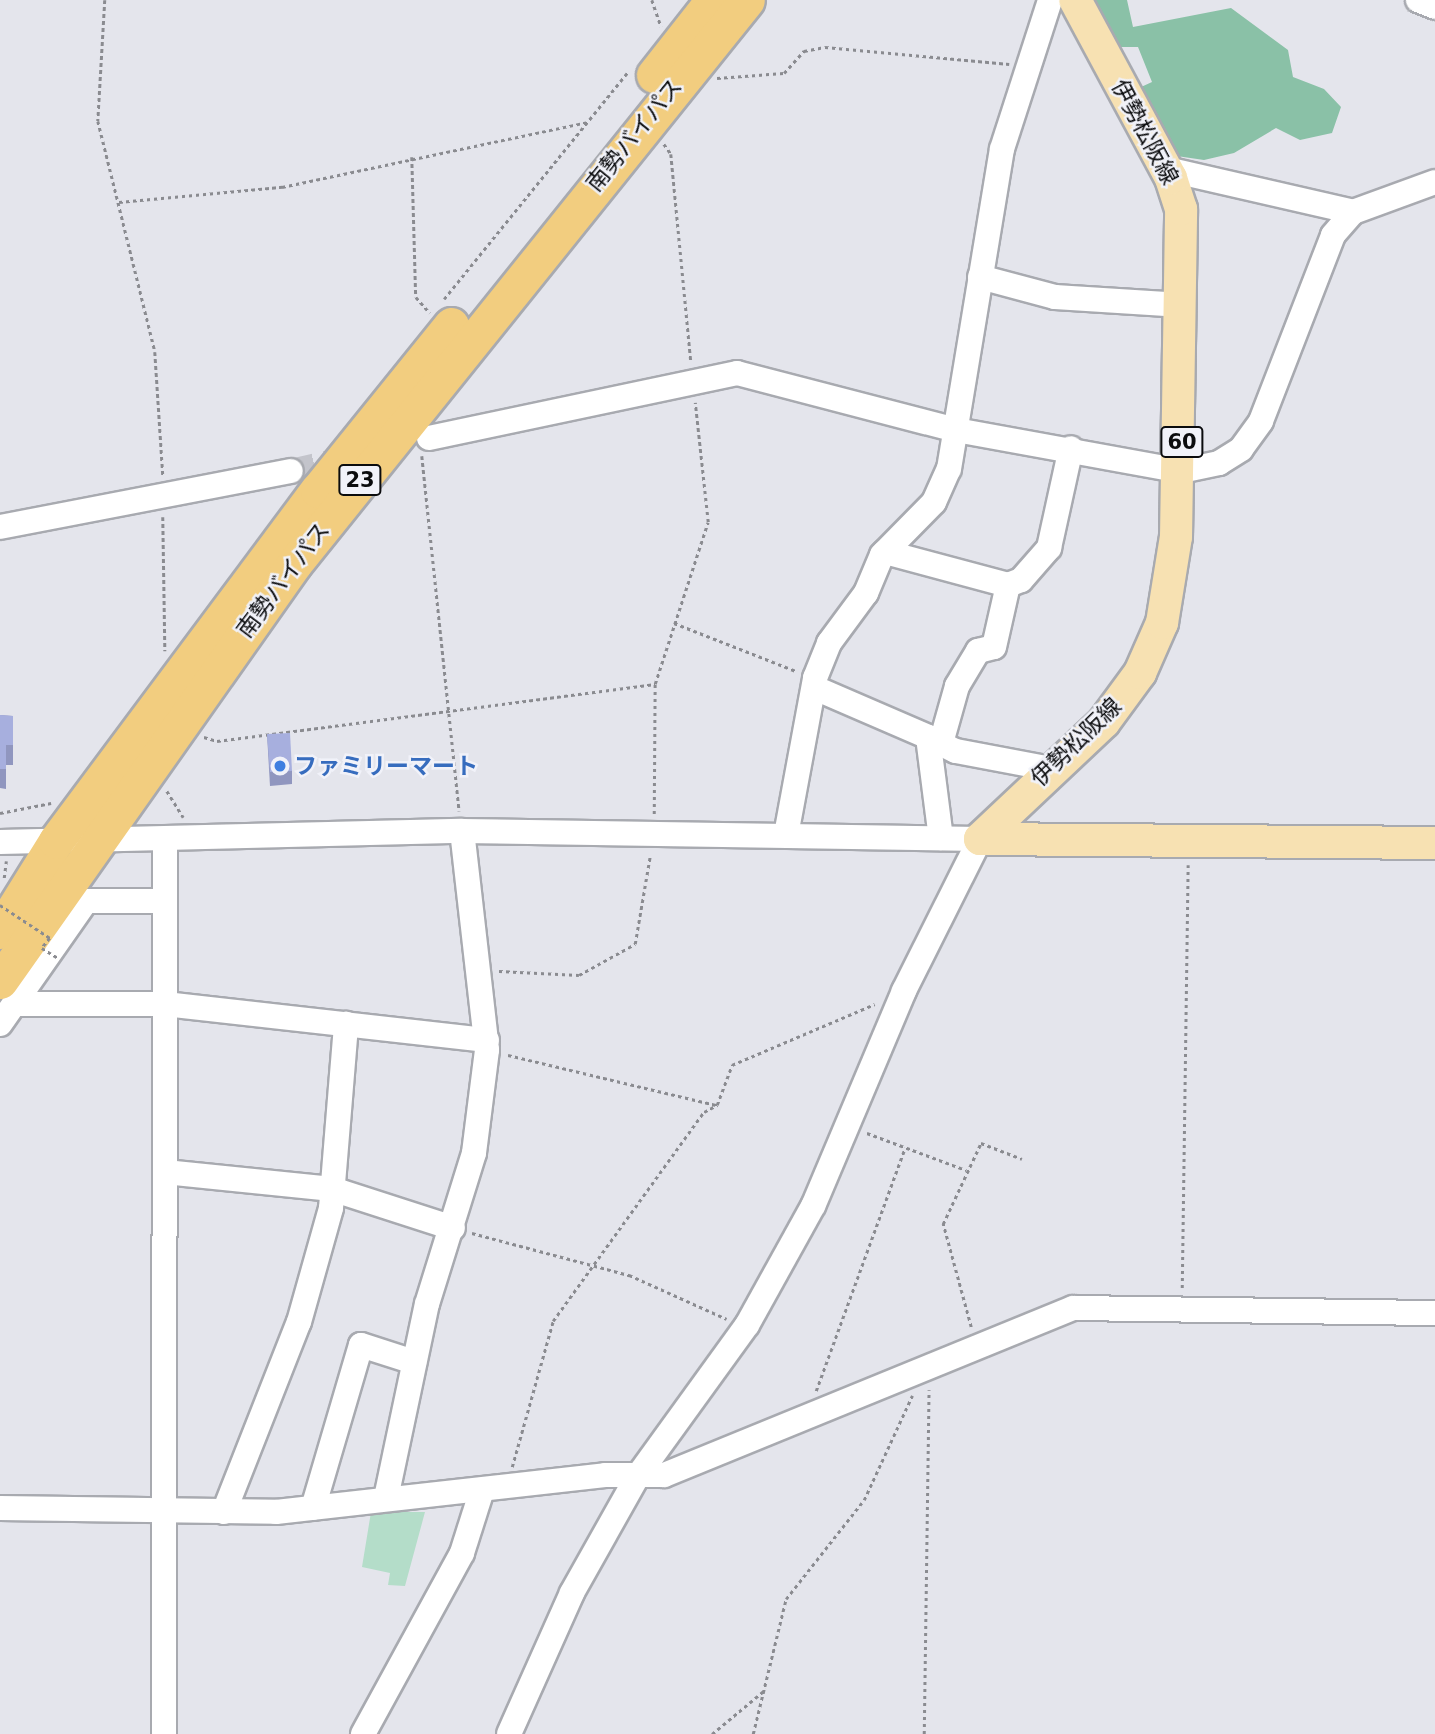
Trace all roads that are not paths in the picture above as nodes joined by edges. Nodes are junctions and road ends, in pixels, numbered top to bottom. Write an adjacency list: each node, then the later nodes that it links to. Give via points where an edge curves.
1 (713, 0): 28 (highway, 南勢バイパス / 23, via 318,489)
2 (747, 0): 29 (highway, 南勢バイパス / 23, via 293,564)
3 (1050, 0): 10 (street, via 1002,149)
4 (1075, 0): 7 (main road, 伊勢松阪線 / 60)
5 (1418, 0): 6 (street)
6 (1435, 8)
7 (1166, 169): 9 (street); 11 (main road, 伊勢松阪線 / 60, via 1181,209)
8 (1435, 181): 9 (street)
9 (1353, 212): 16 (street, via 1324,250 1261,421 1233,457)
10 (980, 277): 11 (street, via 1055,297); 12 (street)
11 (1182, 305): 16 (main road, 伊勢松阪線 / 60)
12 (956, 430): 13 (street, via 737,373); 14 (street); 18 (street, via 934,502)
13 (422, 444)
14 (1071, 448): 16 (street); 19 (street, via 1049,548 1034,570)
15 (291, 471): 17 (street)
16 (1181, 471): 22 (main road, 伊勢松阪線 / 60, via 1169,593 1154,647 1104,722)
17 (0, 527)
18 (885, 552): 19 (street); 20 (street, via 866,593 829,643)
19 (1008, 585): 21 (street, via 994,647 978,651)
20 (815, 683): 21 (street); 24 (street)
21 (934, 740): 22 (street); 25 (street)
22 (1051, 769): 27 (main road, 伊勢松阪線 / 60)
23 (462, 831): 24 (street); 26 (street); 38 (street)
24 (786, 835): 25 (street)
25 (941, 838): 27 (street)
26 (165, 839): 29 (street); 32 (street)
27 (980, 839): 31 (main road); 44 (street, via 904,991 813,1206 747,1325)
28 (56, 841): 29 (street); 30 (street); 33 (highway, 南勢バイパス / 23)
29 (96, 841): 34 (highway, 南勢バイパス / 23)
30 (0, 842)
31 (1435, 843)
32 (164, 901): 34 (street, via 86,901); 35 (street)
33 (0, 931)
34 (7, 992): 35 (street); 36 (street)
35 (165, 1004): 37 (street); 39 (street)
36 (0, 1024)
37 (346, 1024): 38 (street); 40 (street)
38 (487, 1045): 41 (street, via 474,1153)
39 (165, 1172): 40 (street); 47 (street)
40 (332, 1189): 41 (street); 50 (street, via 299,1322)
41 (453, 1228): 43 (street)
42 (1435, 1312): 44 (street, via 1073,1308 976,1347 930,1373 695,1465)
43 (414, 1362): 46 (street); 49 (street, via 361,1345)
44 (637, 1477): 45 (street); 53 (street, via 572,1593)
45 (494, 1489): 46 (street); 52 (street)
46 (386, 1498): 49 (street)
47 (165, 1507): 48 (street); 50 (street); 51 (street)
48 (0, 1508)
49 (313, 1508): 50 (street)
50 (224, 1512)
51 (164, 1734)
52 (363, 1734)
53 (509, 1734)

